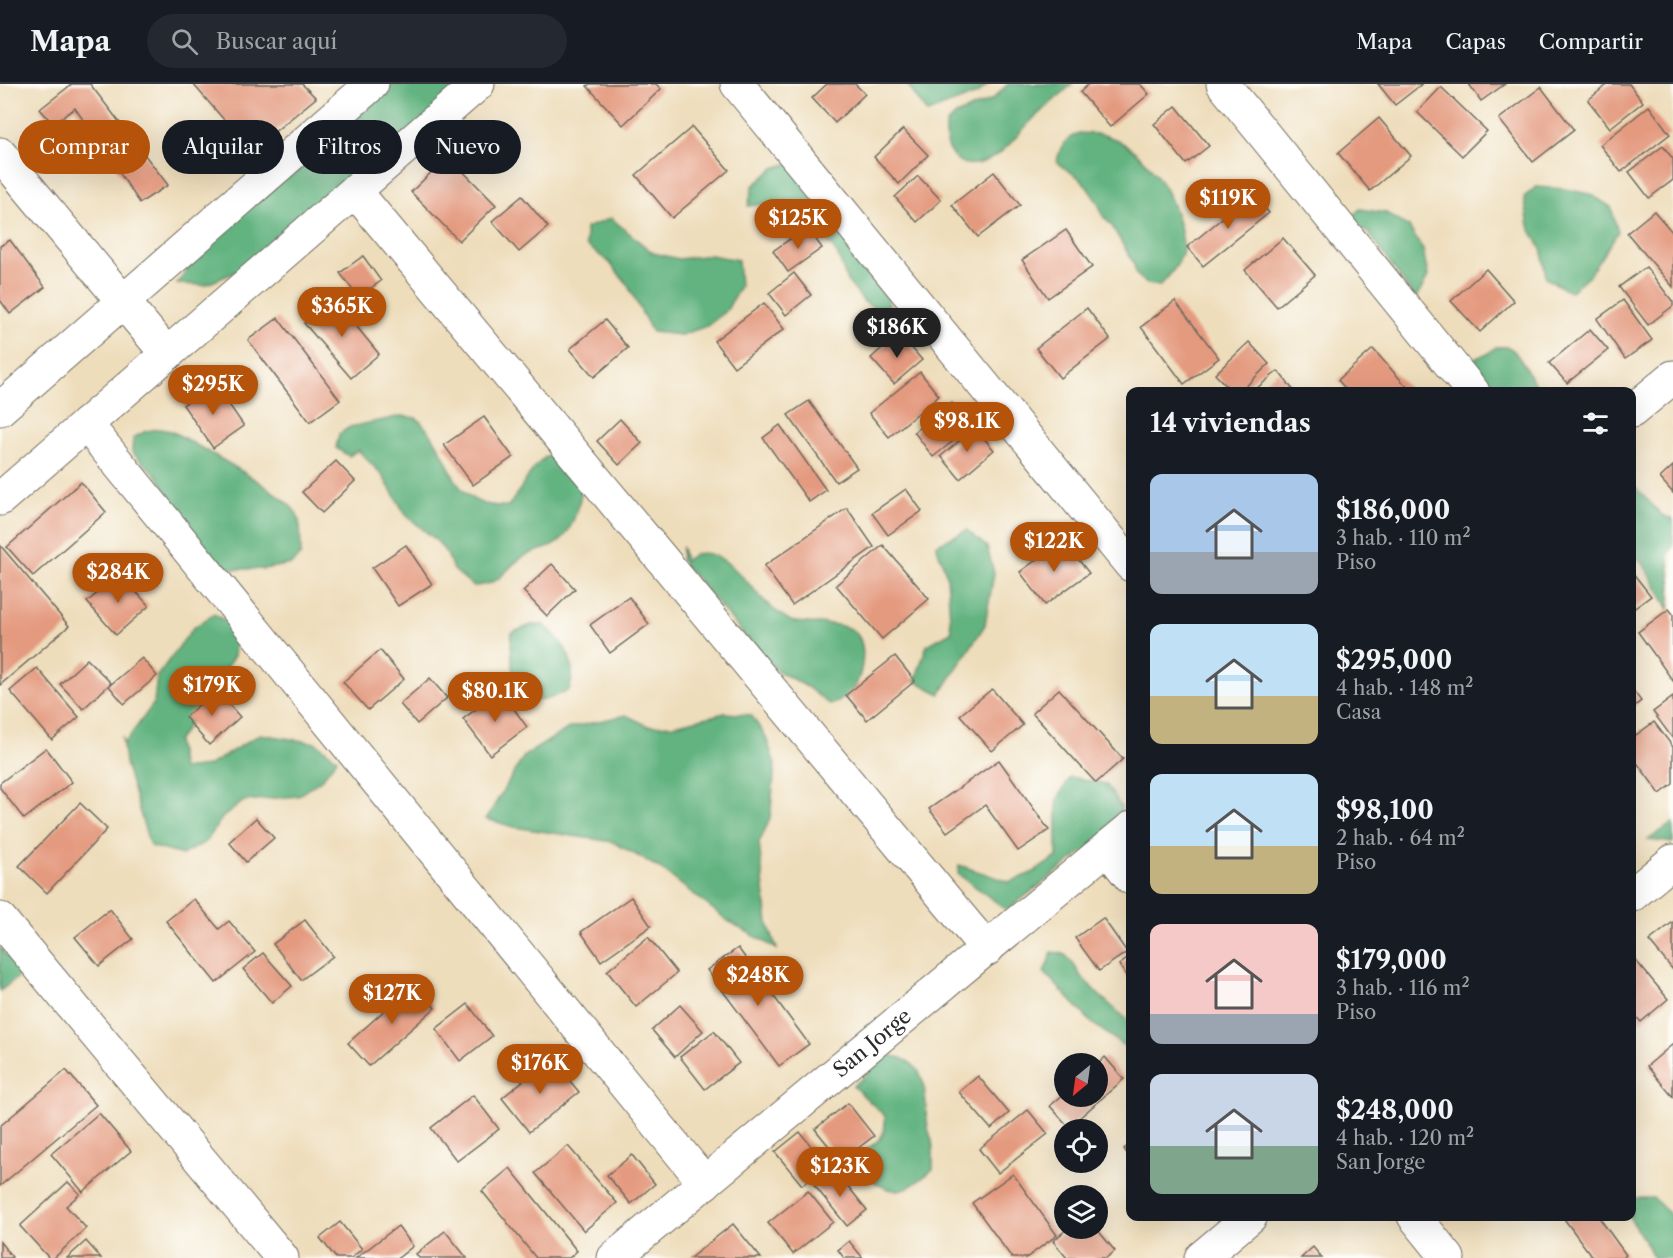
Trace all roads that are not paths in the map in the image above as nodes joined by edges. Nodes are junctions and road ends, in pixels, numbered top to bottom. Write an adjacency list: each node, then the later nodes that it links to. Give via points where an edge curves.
1 (372, 84): 7 (street)
2 (478, 84): 6 (street)
3 (737, 84): 15 (street)
4 (1222, 84): 10 (street)
5 (0, 154): 7 (street)
6 (355, 191): 8 (street); 21 (street)
7 (123, 302): 8 (street); 12 (street)
8 (167, 354): 13 (street)
9 (1673, 377): 11 (street)
10 (1469, 387)
11 (1636, 408)
12 (0, 409)
13 (86, 424): 14 (street); 22 (street)
14 (0, 499)
15 (1126, 559)
16 (1119, 838): 17 (street); 21 (street, San Jorge)
17 (1126, 861)
18 (1673, 861): 19 (street)
19 (1636, 892)
20 (0, 919): 25 (street)
21 (987, 949): 22 (street, San Jorge)
22 (705, 1183): 26 (street, San Jorge)
23 (1245, 1221): 27 (street)
24 (1418, 1221): 28 (street)
25 (282, 1258)
26 (614, 1258)
27 (1201, 1258)
28 (1448, 1258)

